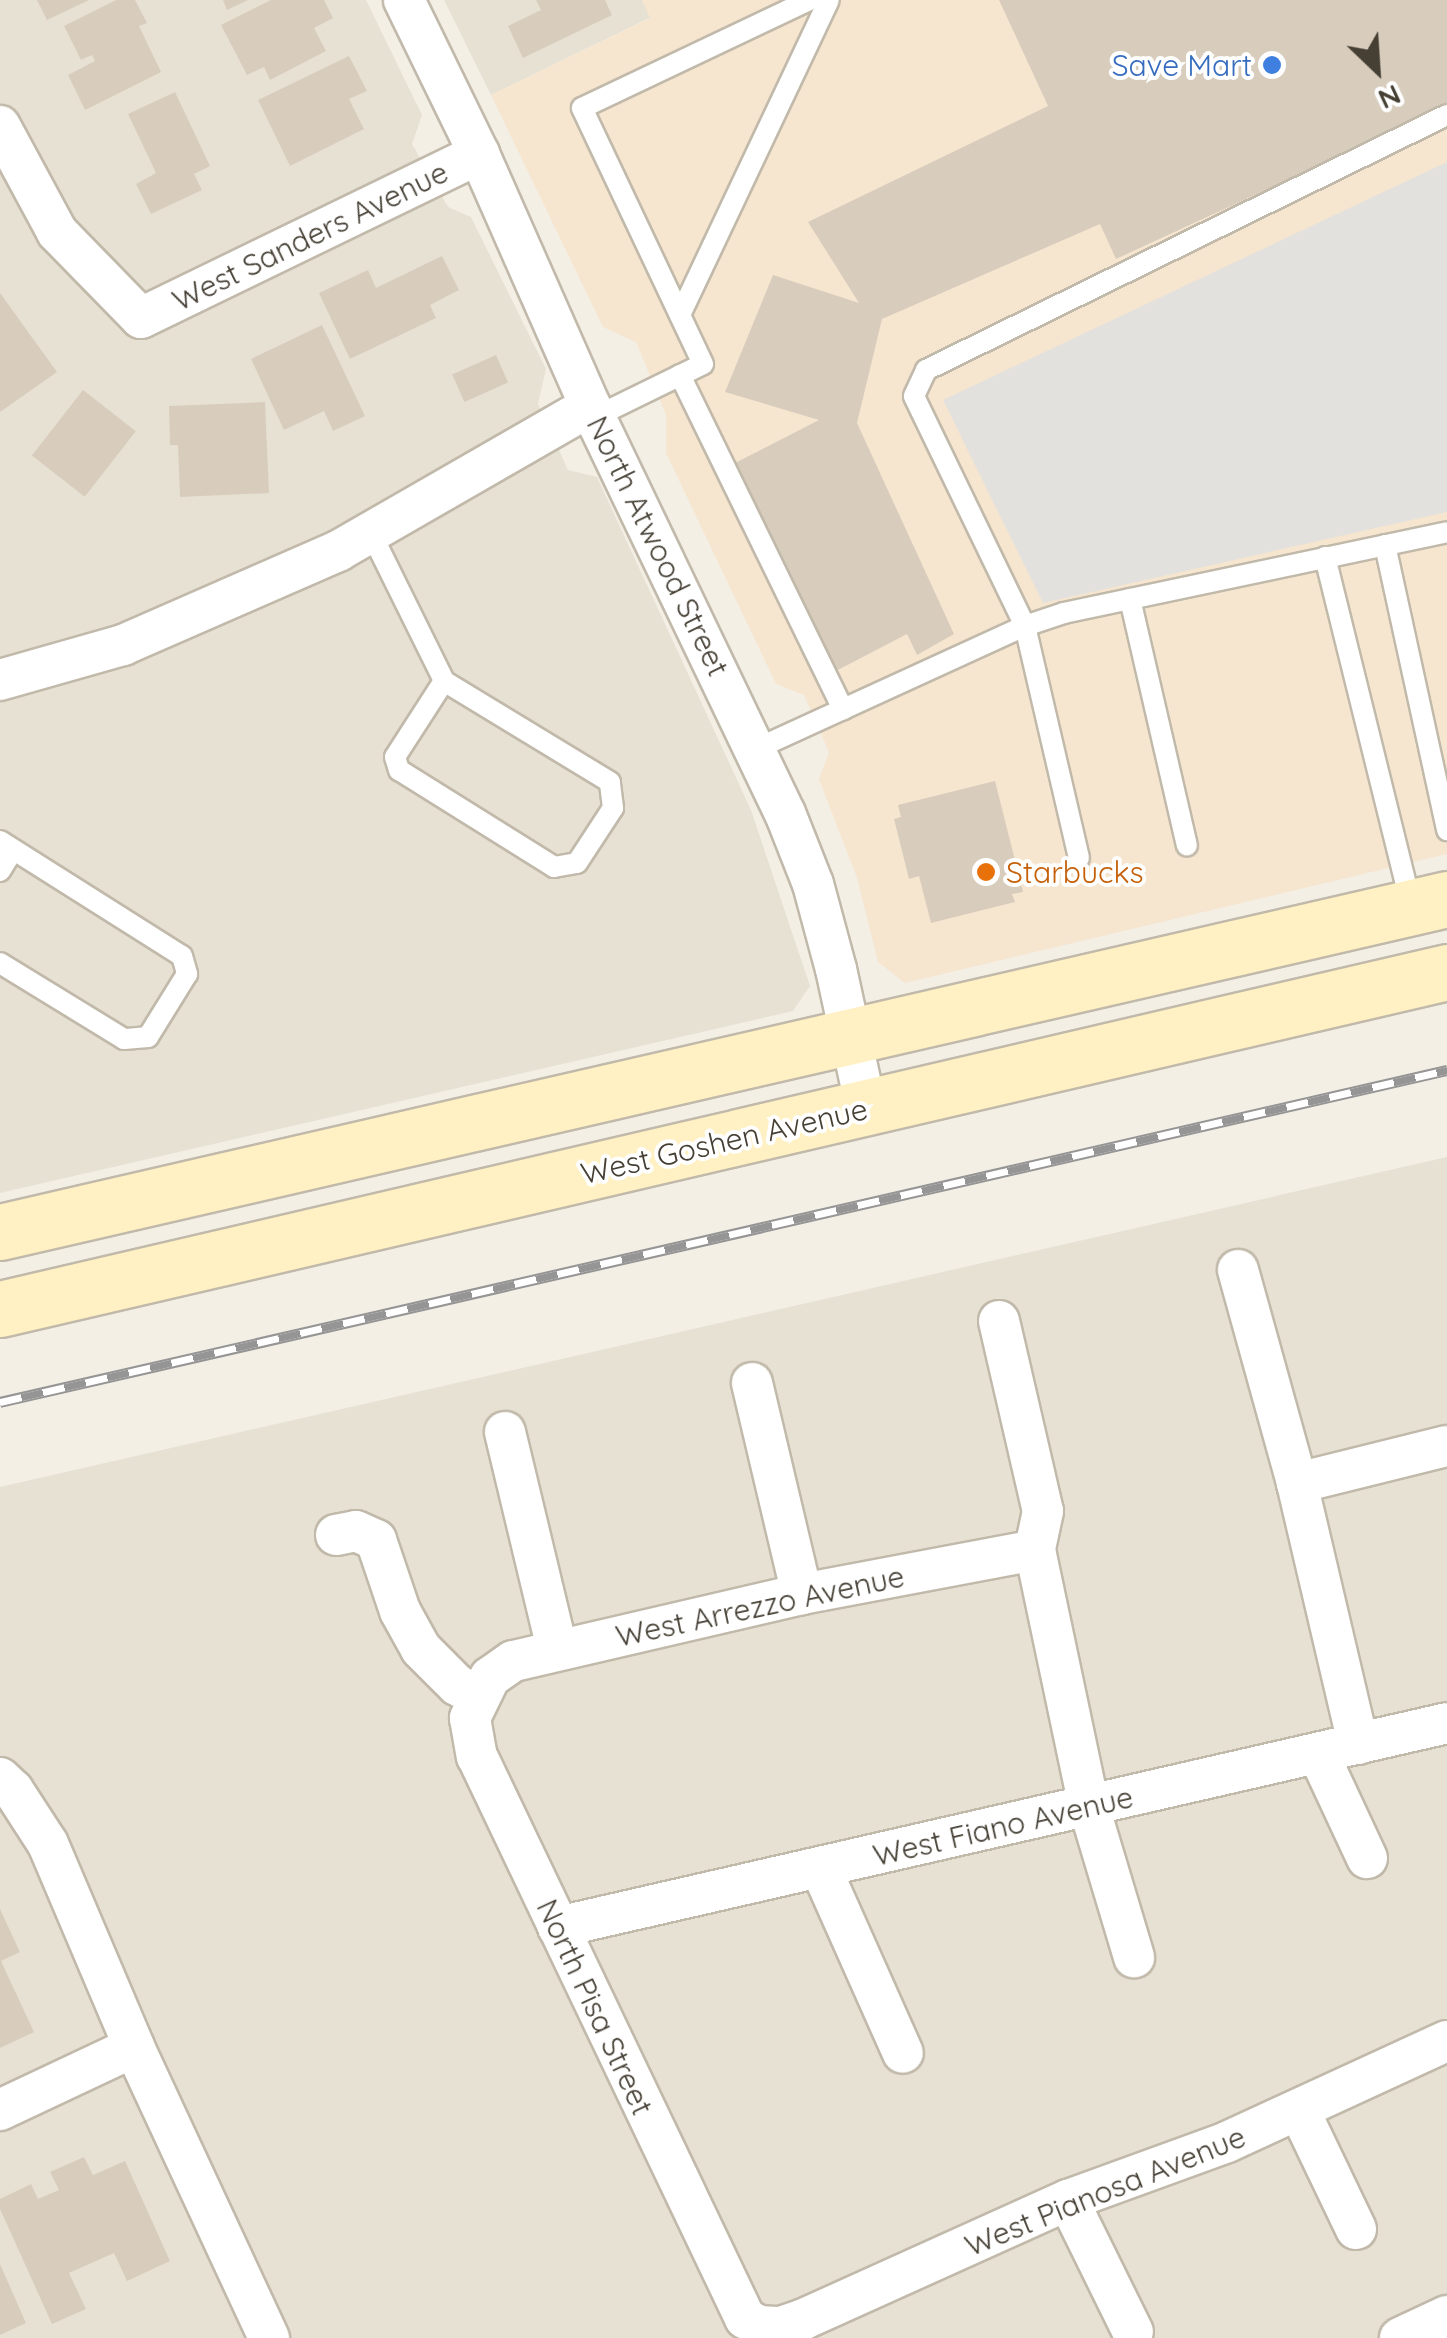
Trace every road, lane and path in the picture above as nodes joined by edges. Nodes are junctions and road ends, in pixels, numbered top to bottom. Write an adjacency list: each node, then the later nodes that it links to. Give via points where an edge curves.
1 (404, 0): 6 (street, North Atwood Street)
2 (810, 0): 7 (lane, via 582,108)
3 (829, 0): 7 (lane)
4 (1447, 115): 15 (lane, via 926,370 914,396)
5 (0, 126): 6 (street, West Sanders Avenue, via 57,232 141,318)
6 (479, 154): 9 (street, North Atwood Street)
7 (680, 315): 8 (lane, via 703,364)
8 (680, 375): 9 (lane); 18 (lane)
9 (593, 411): 11 (street); 19 (street, North Atwood Street)
10 (1447, 532): 12 (lane)
11 (370, 533): 16 (street, via 122,645); 17 (lane)
12 (1384, 545): 13 (lane); 20 (lane)
13 (1325, 556): 14 (lane); 25 (lane)
14 (1130, 599): 15 (lane); 22 (lane)
15 (1024, 626): 18 (lane); 23 (lane)
16 (0, 680)
17 (444, 681): 17 (lane, via 395,757 399,770 554,867 577,863 613,808 610,782)
18 (843, 709): 19 (lane)
19 (756, 749): 28 (street, North Atwood Street, via 812,884)
20 (1447, 830)
21 (7, 845): 24 (lane); 26 (lane, via 182,956 186,974 148,1037 124,1039)
22 (1188, 845)
23 (1079, 858)
24 (0, 872)
25 (1435, 909): 28 (main road); 29 (main road, via 1442,930 1392,953 1076,1029)
26 (0, 963)
27 (1447, 972): 29 (main road, West Goshen Avenue)
28 (851, 1037): 30 (street, North Atwood Street); 31 (main road)
29 (1040, 1067): 30 (main road, West Goshen Avenue)
30 (866, 1108): 33 (main road, West Goshen Avenue)
31 (0, 1232)
32 (1238, 1270): 38 (street)
33 (0, 1309)
34 (998, 1321): 40 (street, via 1043,1510)
35 (752, 1383): 41 (street)
36 (505, 1432): 42 (street)
37 (1447, 1446): 38 (street)
38 (1297, 1483): 45 (street)
39 (336, 1535): 43 (street, via 356,1531 376,1540 400,1611 422,1649 439,1670)
40 (1035, 1550): 41 (street, West Arrezzo Avenue); 48 (street)
41 (802, 1594): 42 (street, West Arrezzo Avenue)
42 (558, 1649): 43 (street, West Arrezzo Avenue, via 513,1661)
43 (485, 1687): 51 (street, North Pisa Street, via 470,1718 477,1756)
44 (1447, 1723): 45 (street, West Fiano Avenue)
45 (1358, 1744): 46 (street, West Fiano Avenue)
46 (1318, 1753): 48 (street, West Fiano Avenue); 49 (street)
47 (0, 1778): 54 (street, via 48,1844)
48 (1089, 1806): 50 (street, West Fiano Avenue); 52 (street)
49 (1367, 1858)
50 (821, 1868): 51 (street, West Fiano Avenue); 55 (street)
51 (558, 1926): 61 (street, North Pisa Street, via 736,2306)
52 (1134, 1958)
53 (1447, 2041): 57 (street, West Pianosa Avenue)
54 (134, 2046): 56 (street); 63 (street)
55 (903, 2052)
56 (0, 2110)
57 (1299, 2110): 58 (street, West Pianosa Avenue); 59 (street)
58 (1068, 2200): 61 (street, West Pianosa Avenue, via 804,2319); 62 (street)
59 (1356, 2229)
60 (1447, 2316): 64 (street)
61 (759, 2326)
62 (1133, 2332)
63 (269, 2338)
64 (1400, 2338)

